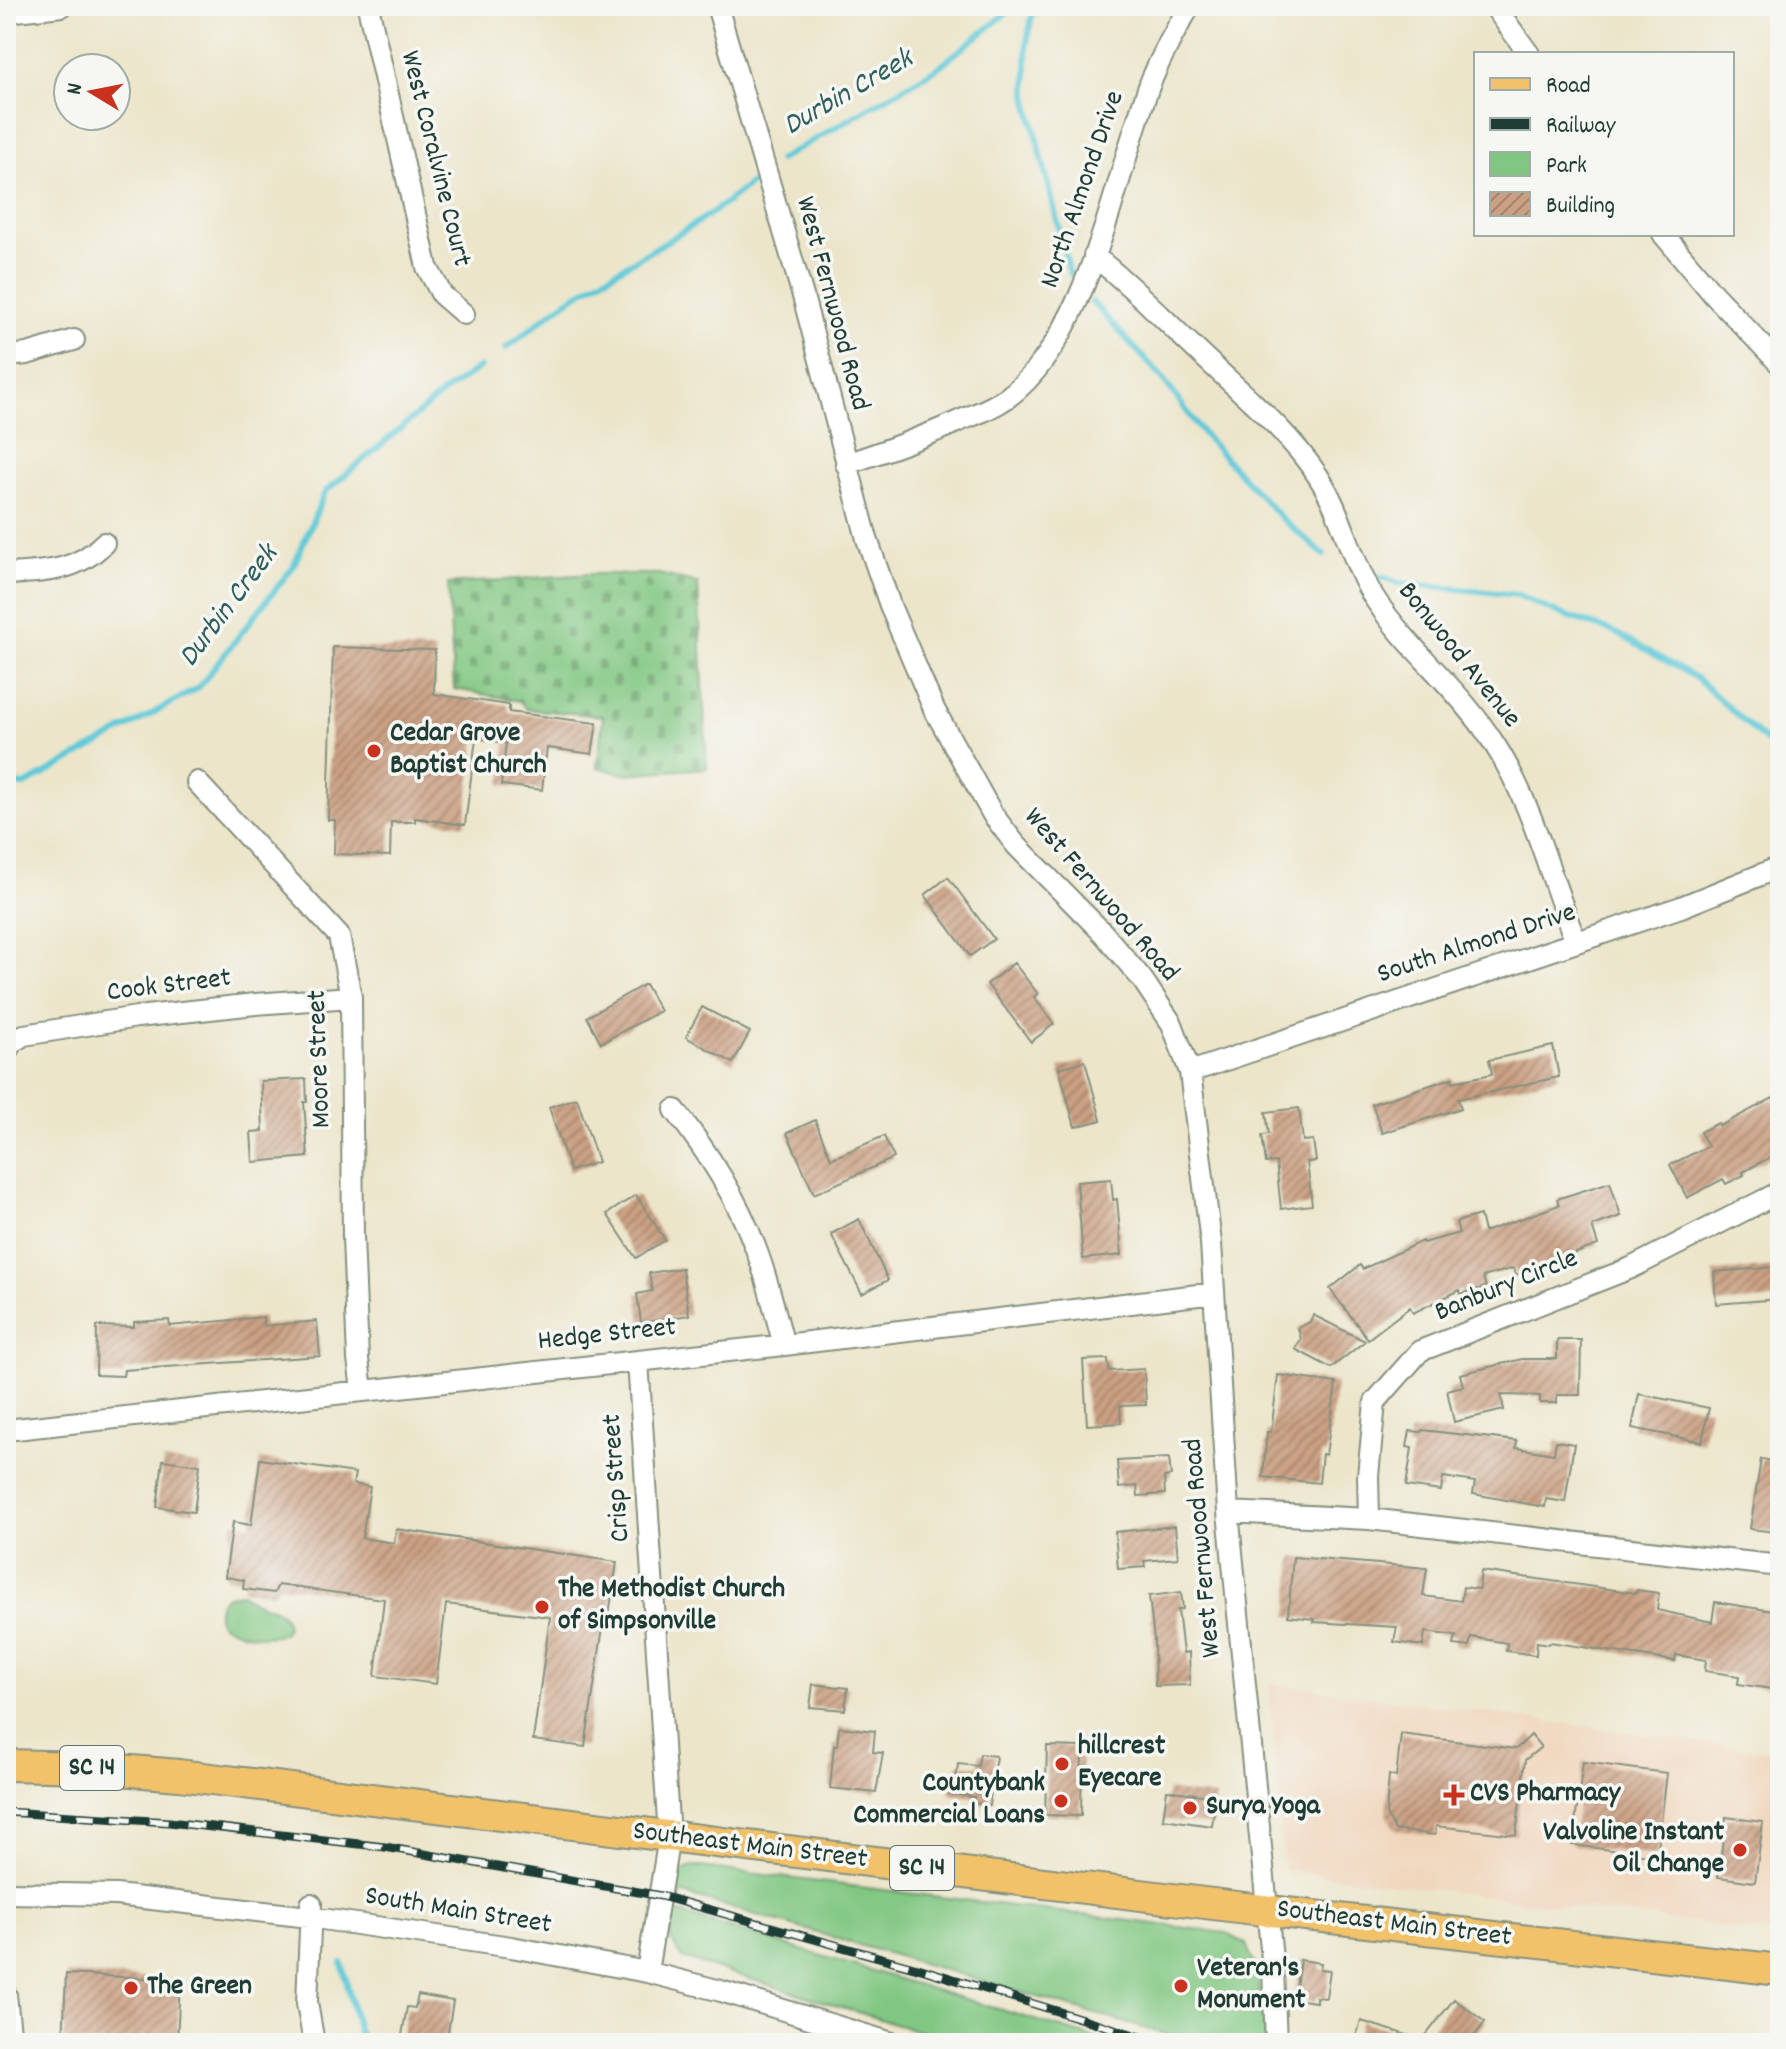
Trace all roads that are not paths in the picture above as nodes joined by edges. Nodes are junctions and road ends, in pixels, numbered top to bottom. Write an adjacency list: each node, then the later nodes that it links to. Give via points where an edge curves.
1 (62, 6): 6 (street)
2 (368, 6): 10 (street, West Coralvine Court, via 427,267 442,295)
3 (717, 6): 14 (street, West Fernwood Road, via 803,296)
4 (1190, 6): 9 (street, North Almond Drive, via 1152,81)
5 (1494, 6): 7 (street)
6 (6, 12)
7 (1528, 52)
8 (1665, 236): 13 (street)
9 (1094, 256): 14 (street, North Almond Drive, via 1049,351 1026,382 992,407); 19 (street, Bonwood Avenue, via 1128,282 1270,421 1317,475 1377,602 1467,706 1511,770)
10 (464, 314)
11 (74, 340): 12 (street)
12 (6, 356)
13 (1780, 364)
14 (846, 464): 22 (street, West Fernwood Road, via 891,608 934,709 977,789 1016,845 1142,979 1172,1024)
15 (104, 543): 16 (street, via 89,558 63,569)
16 (6, 574)
17 (197, 782): 20 (street, Moore Street, via 339,936)
18 (1780, 867): 19 (street, South Almond Drive)
19 (1576, 942): 22 (street, South Almond Drive)
20 (351, 997): 21 (street, Cook Street, via 137,1017 24,1035 11,1043); 28 (street, Moore Street, via 353,1237)
21 (6, 1056)
22 (1190, 1072): 25 (street, West Fernwood Road)
23 (675, 1110): 26 (street, via 711,1157 755,1245)
24 (1780, 1192): 31 (street, Banbury Circle, via 1631,1268 1420,1351 1375,1402)
25 (1214, 1293): 26 (street, Hedge Street); 30 (street, West Fernwood Road)
26 (784, 1345): 27 (street, Hedge Street)
27 (638, 1361): 28 (street, Hedge Street); 34 (street, Crisp Street)
28 (362, 1390): 29 (street, Hedge Street)
29 (6, 1430)
30 (1228, 1512): 31 (street); 37 (street, West Fernwood Road)
31 (1369, 1519): 32 (street)
32 (1780, 1566)
33 (6, 1765): 34 (main road, Southeast Main Street / SC 14, via 179,1775)
34 (669, 1837): 37 (main road, Southeast Main Street / SC 14); 39 (street, Crisp Street)
35 (6, 1893): 36 (street, South Main Street, via 116,1895)
36 (310, 1910): 39 (street, South Main Street); 42 (street, via 307,2003)
37 (1266, 1910): 38 (main road, Southeast Main Street / SC 14); 44 (street, West Fernwood Road)
38 (1780, 1970)
39 (647, 1972): 43 (street, South Main Street)
40 (6, 1995): 41 (street)
41 (11, 2043)
42 (314, 2043)
43 (892, 2043)
44 (1276, 2043)

